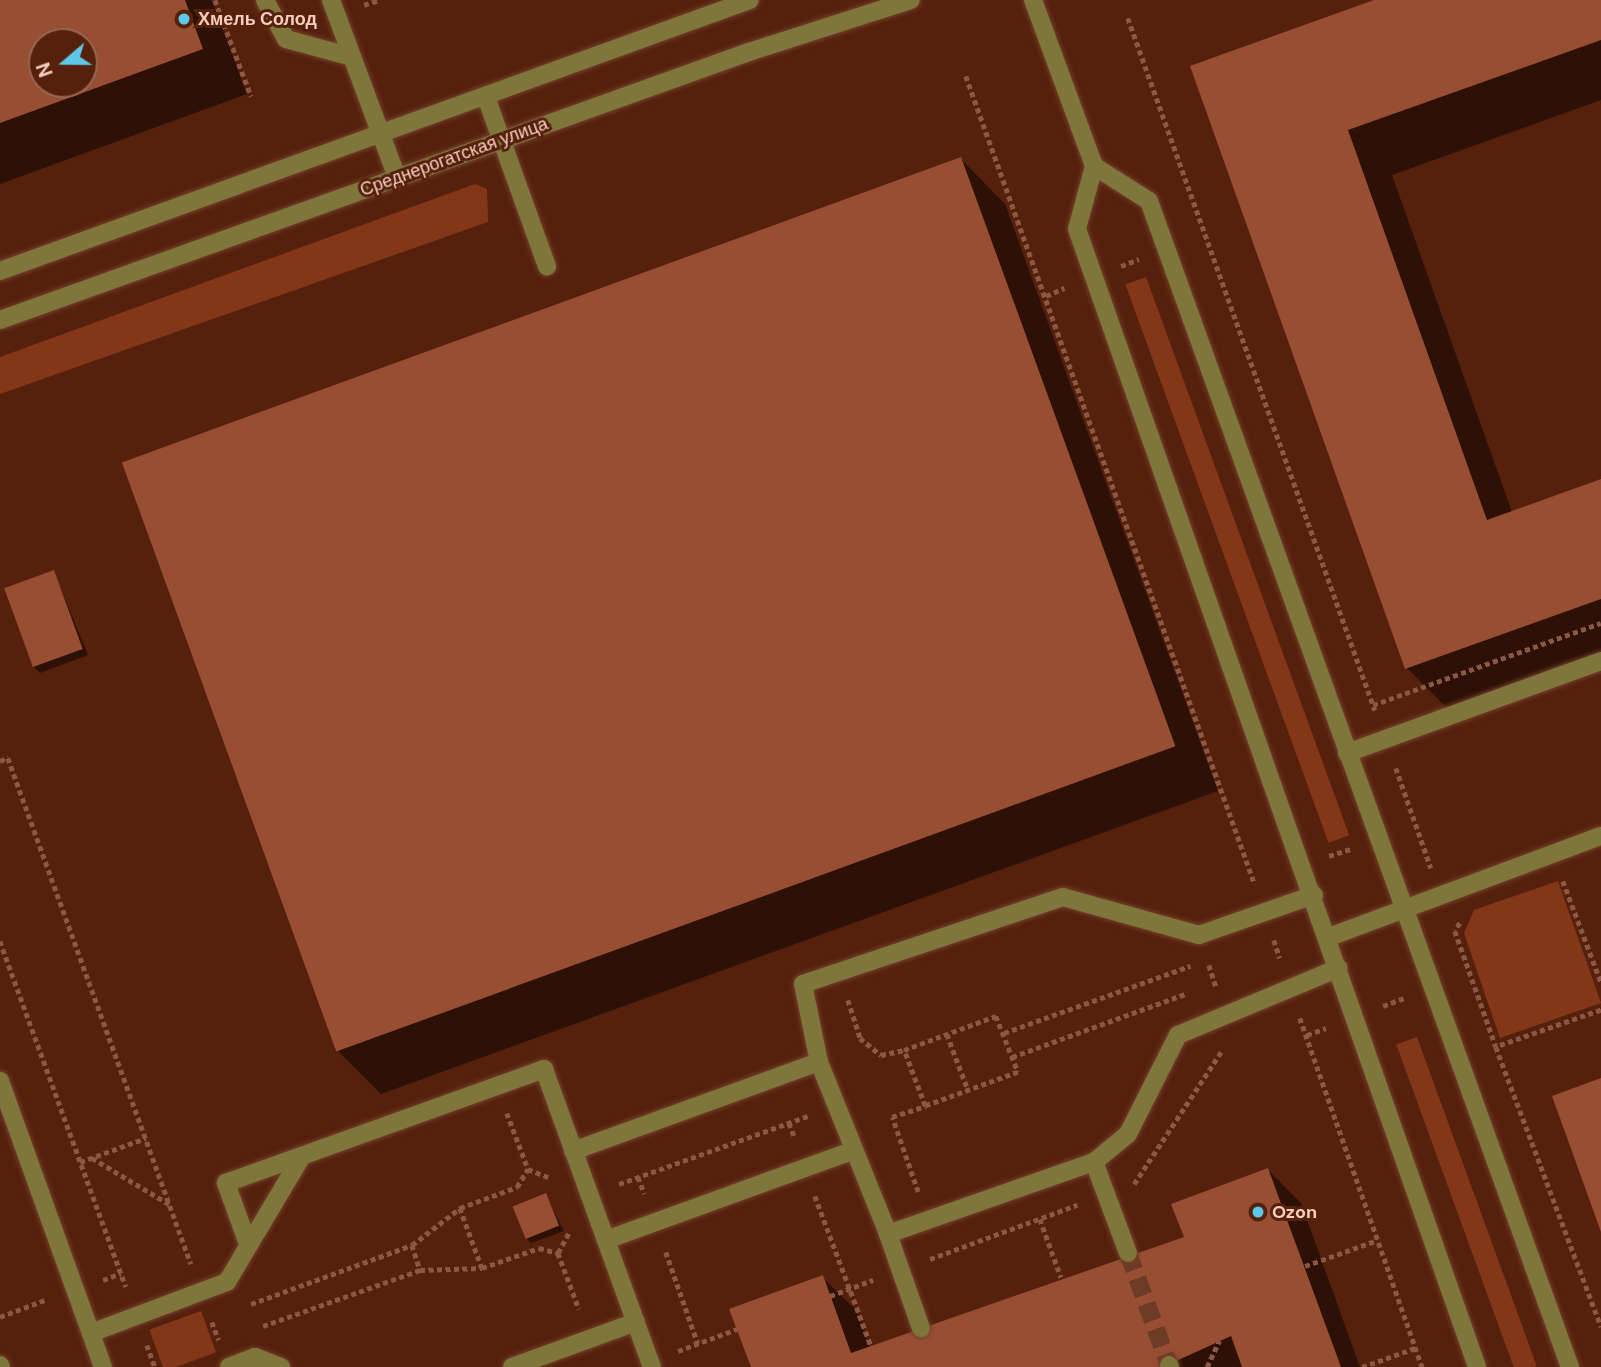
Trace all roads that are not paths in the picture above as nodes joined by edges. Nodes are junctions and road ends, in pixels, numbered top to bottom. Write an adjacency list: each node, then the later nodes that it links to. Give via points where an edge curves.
1 (265, 0): 6 (street, via 286,40)
2 (331, 0): 6 (street)
3 (750, 0): 7 (street)
4 (911, 0): 9 (street, Среднерогатская улица)
5 (1033, 0): 10 (street)
6 (352, 57): 8 (street)
7 (486, 97): 8 (street); 9 (street)
8 (381, 134): 11 (street); 13 (street)
9 (501, 140): 11 (street, Среднерогатская улица); 12 (street)
10 (1094, 166): 16 (street, via 1149,201); 18 (street, via 1077,229)
11 (397, 177): 14 (street, Среднерогатская улица)
12 (547, 266)
13 (0, 271)
14 (0, 320)
15 (1601, 661): 16 (street)
16 (1347, 753): 19 (street)
17 (1601, 836): 19 (street)
18 (1314, 895): 20 (street); 22 (street, via 1199,935 1063,897 838,971 803,984)
19 (1404, 909): 20 (street); 41 (street)
20 (1329, 937): 21 (street)
21 (1339, 968): 27 (street, via 1178,1035 1128,1134); 40 (street)
22 (819, 1062): 24 (street); 25 (street)
23 (0, 1081): 34 (street)
24 (573, 1150): 26 (street, via 544,1069); 29 (street)
25 (852, 1151): 28 (street); 29 (street)
26 (302, 1156): 30 (street); 30 (street, via 226,1183)
27 (1094, 1162): 28 (street); 31 (street)
28 (888, 1234): 33 (street)
29 (606, 1240): 32 (street)
30 (248, 1244): 34 (street, via 227,1282)
31 (1128, 1253)
32 (636, 1322): 36 (street); 39 (street)
33 (921, 1328)
34 (91, 1333): 37 (street)
35 (226, 1361): 38 (street, via 255,1357)
36 (651, 1364)
37 (103, 1367)
38 (281, 1367)
39 (512, 1367)
40 (1478, 1367)
41 (1570, 1367)

